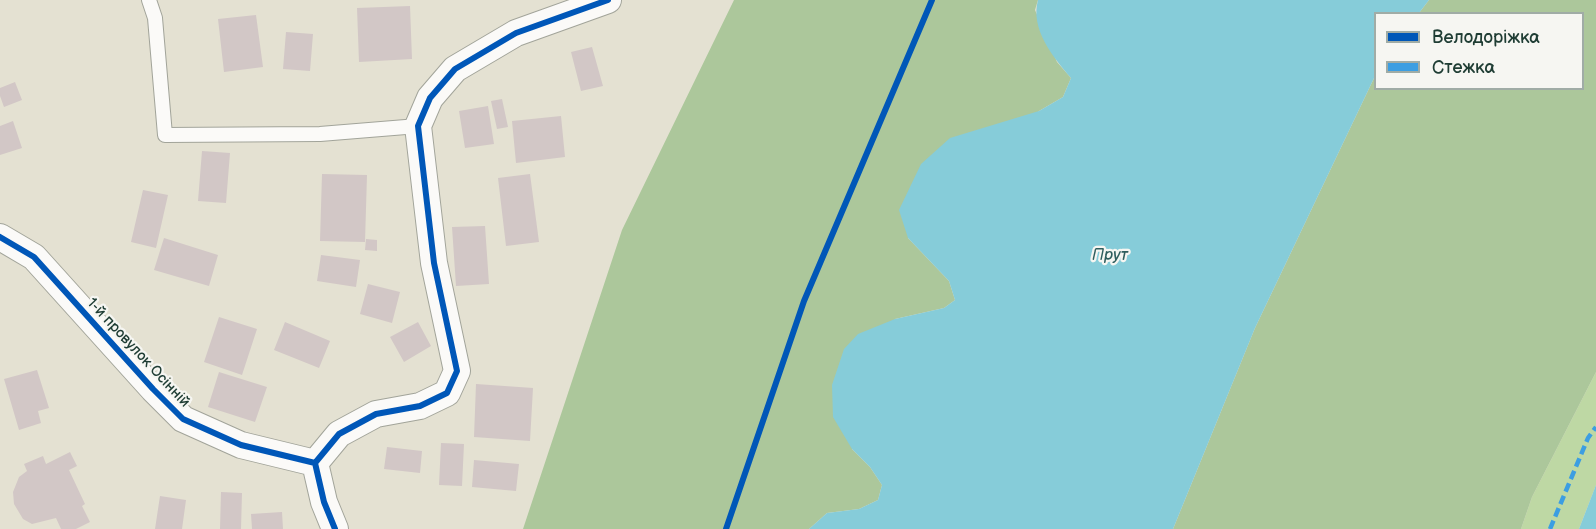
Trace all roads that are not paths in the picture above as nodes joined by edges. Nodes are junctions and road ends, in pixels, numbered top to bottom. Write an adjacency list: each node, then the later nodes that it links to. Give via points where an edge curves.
1 (149, 0): 3 (lane, via 155,18 165,135 320,134)
2 (608, 0): 3 (street, via 516,33 455,69 430,98)
3 (418, 126): 5 (street, via 434,263 457,371 447,393 420,406 376,414 339,434)
4 (0, 237): 5 (street, 1-й провулок Осінній, via 34,257 183,419 241,445)
5 (315, 463): 6 (street)
6 (335, 529)

